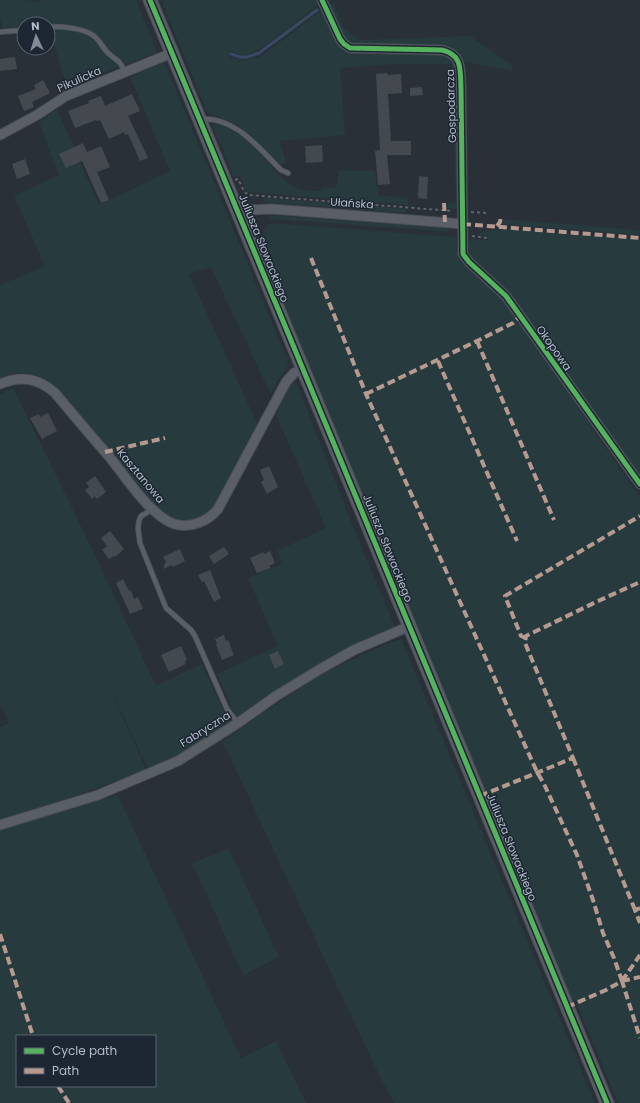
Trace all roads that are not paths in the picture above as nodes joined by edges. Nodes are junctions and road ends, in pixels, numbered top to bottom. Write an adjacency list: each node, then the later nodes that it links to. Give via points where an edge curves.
1 (150, 0): 6 (street, Juliusza Słowackiego)
2 (322, 0): 12 (street, Gospodarcza, via 340,39 350,48 442,50 457,58 461,88)
3 (56, 26): 7 (lane, via 87,32 119,60)
4 (16, 31): 5 (lane)
5 (0, 32)
6 (172, 52): 7 (street, Pikulicka); 8 (street, Juliusza Słowackiego)
7 (125, 72): 9 (street, Pikulicka, via 66,96)
8 (200, 119): 10 (lane, via 212,118 243,133 281,170); 11 (street, Juliusza Słowackiego)
9 (0, 135)
10 (288, 173)
11 (238, 212): 12 (street, Ułańska, via 272,209); 13 (street, Juliusza Słowackiego)
12 (463, 224): 15 (street, Okopowa, via 463,254 506,296)
13 (303, 369): 16 (street, Kasztanowa, via 294,373 286,382 226,497 213,515 196,524 183,525 167,520); 17 (street, Juliusza Słowackiego)
14 (0, 384): 16 (street, Kasztanowa, via 24,379 46,385)
15 (640, 484)
16 (152, 510): 18 (lane, via 141,516 139,521 140,543 166,608 195,636 227,709)
17 (410, 626): 18 (street, Fabryczna, via 354,650 322,668); 20 (street, Juliusza Słowackiego)
18 (238, 723): 19 (street, Fabryczna, via 178,761 98,795)
19 (0, 825)
20 (607, 1103)

